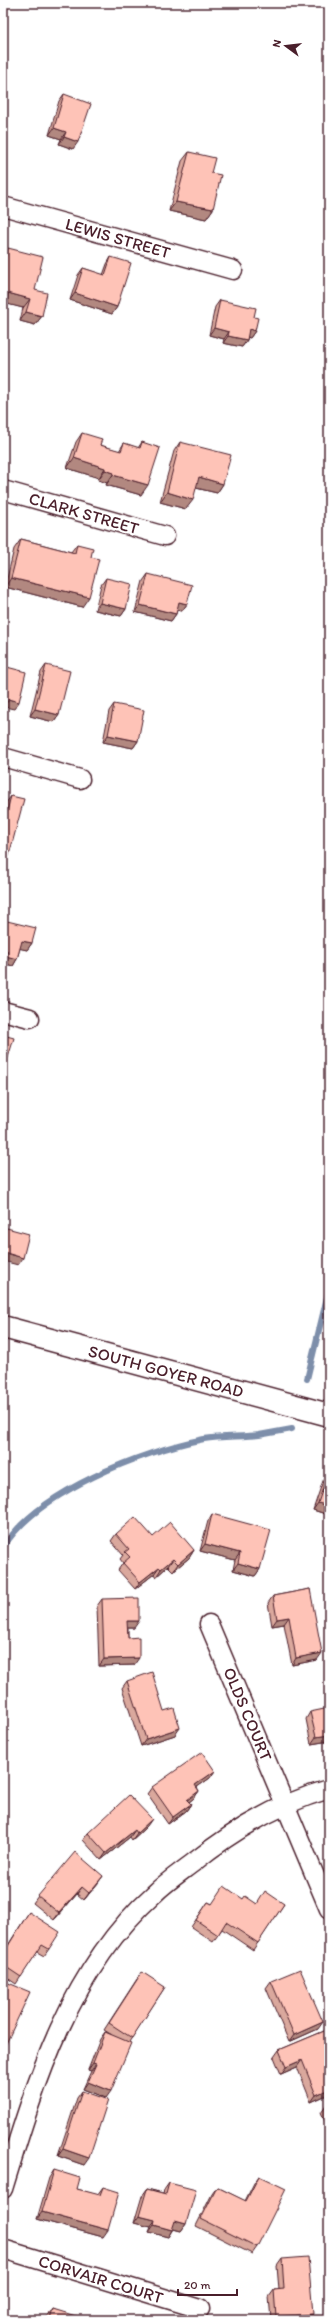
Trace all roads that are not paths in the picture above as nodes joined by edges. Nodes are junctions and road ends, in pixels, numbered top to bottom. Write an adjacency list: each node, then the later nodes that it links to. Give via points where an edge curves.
1 (3, 206): 2 (street, LEWIS STREET)
2 (233, 270)
3 (3, 490): 4 (street, CLARK STREET)
4 (164, 536)
5 (3, 757): 6 (street)
6 (80, 778)
7 (3, 1011): 8 (street)
8 (30, 1018)
9 (3, 1327): 10 (street, SOUTH GOYER ROAD)
10 (329, 1416)
11 (210, 1624): 13 (street, OLDS COURT)
12 (329, 1790): 13 (street)
13 (285, 1804): 14 (street, OLDS COURT); 15 (street, via 215,1845 153,1894 100,1956 60,2025 24,2120)
14 (329, 1909)
15 (3, 2189)
16 (3, 2249): 17 (street, CORVAIR COURT)
17 (200, 2309)

